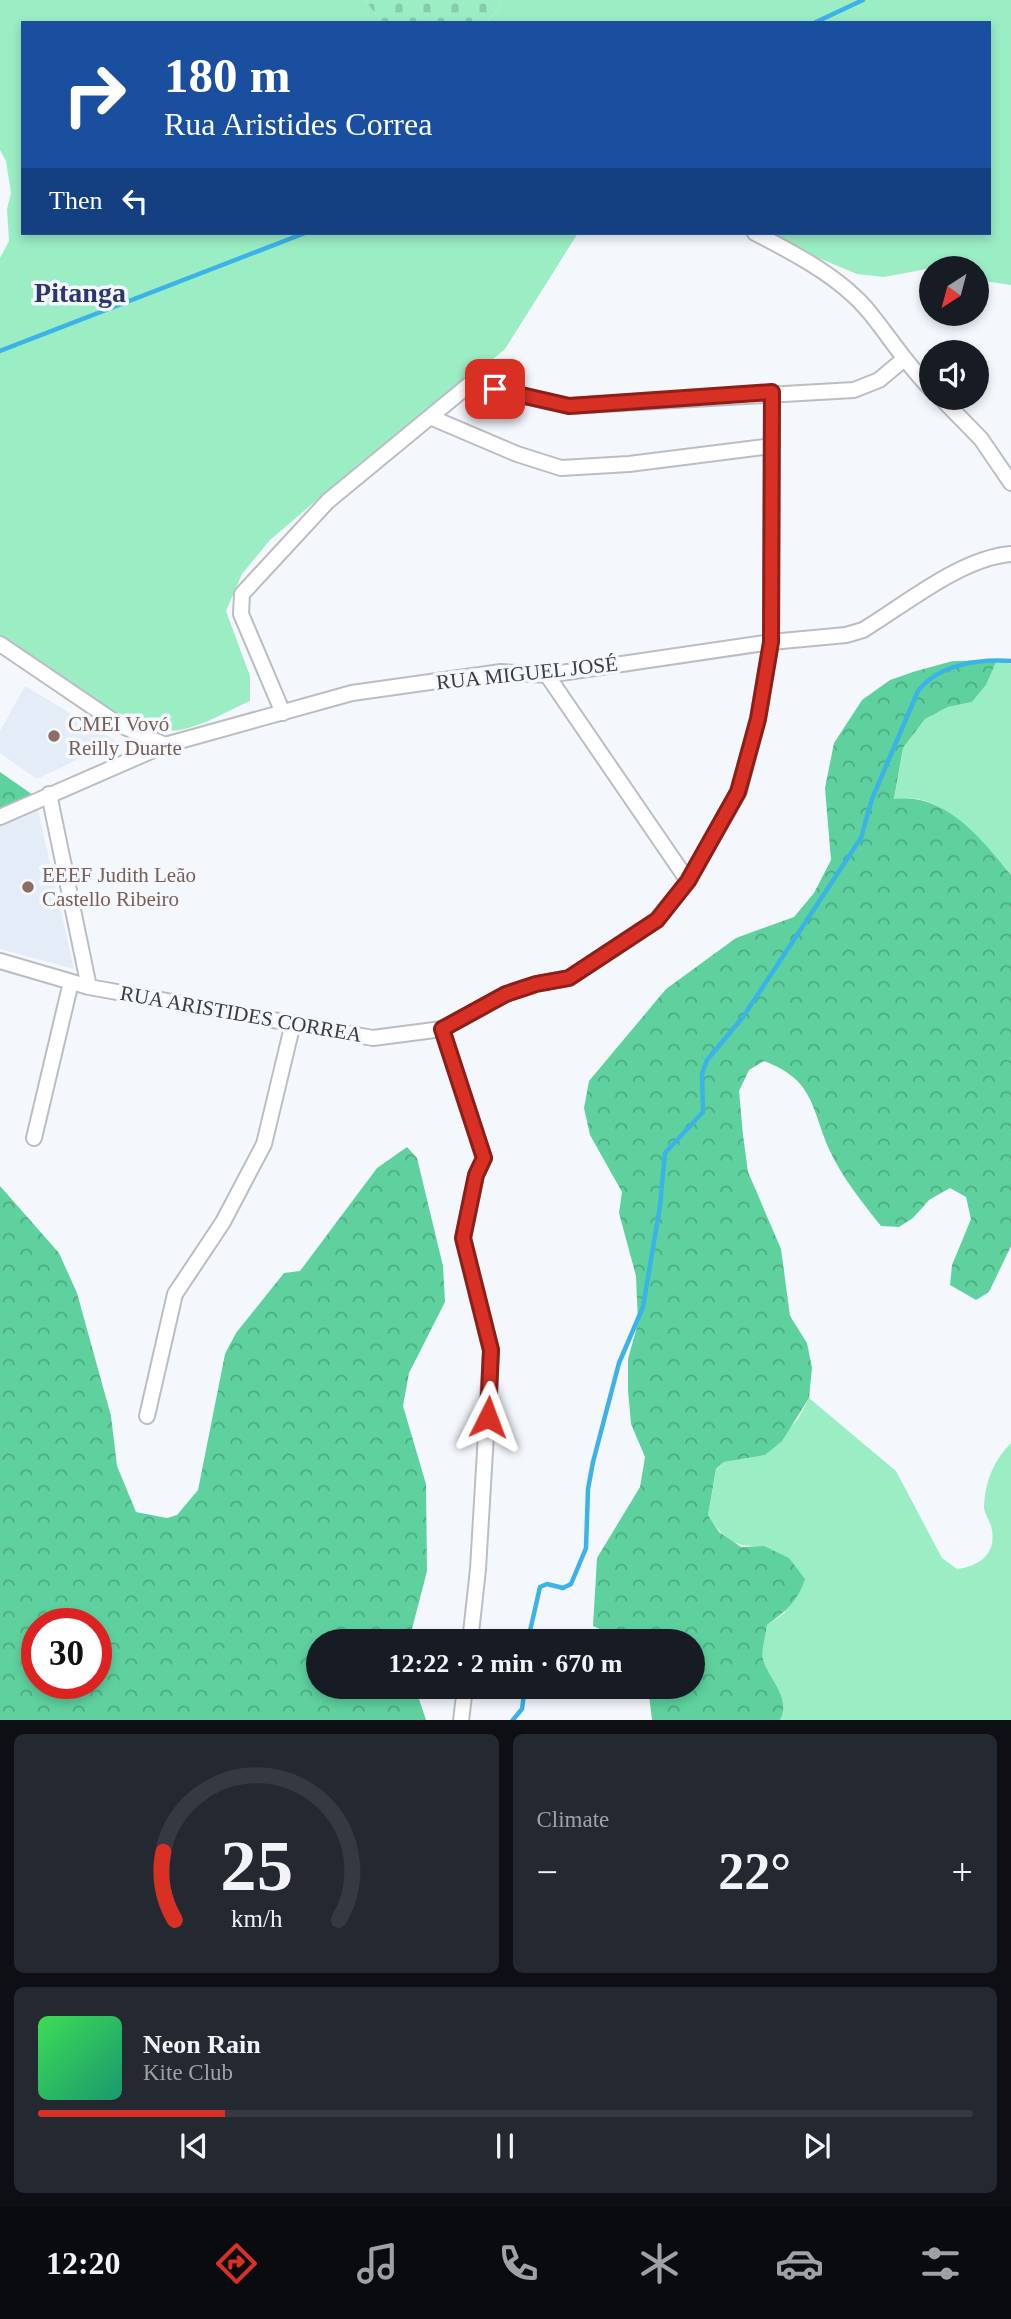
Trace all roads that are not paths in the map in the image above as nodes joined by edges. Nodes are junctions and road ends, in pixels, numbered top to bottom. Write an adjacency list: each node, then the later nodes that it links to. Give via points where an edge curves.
1 (759, 235): 2 (street, via 807,260 868,311)
2 (903, 360): 3 (street); 4 (street, via 879,380 854,390)
3 (919, 376)
4 (772, 392): 6 (street, via 569,406 470,384); 7 (street, RUA ARISTIDES CORREA)
5 (953, 410): 8 (street, via 981,439)
6 (429, 418): 7 (street, via 561,468); 13 (street, via 328,501 242,594 241,614)
7 (772, 446): 10 (street, RUA ARISTIDES CORREA)
8 (1011, 482)
9 (1011, 554): 10 (street, RUA MIGUEL JOSÉ, via 989,556 969,565 863,630)
10 (771, 642): 12 (street, RUA MIGUEL JOSÉ); 17 (street, RUA ARISTIDES CORREA, via 758,719 738,792)
11 (0, 643): 14 (street, via 118,724)
12 (547, 675): 13 (street, RUA MIGUEL JOSÉ, via 501,672 352,693); 17 (street)
13 (283, 713): 14 (street, RUA MIGUEL JOSÉ)
14 (166, 745): 15 (street, RUA MIGUEL JOSÉ)
15 (49, 793): 16 (street, RUA MIGUEL JOSÉ); 20 (street)
16 (0, 817)
17 (688, 881): 22 (street, RUA ARISTIDES CORREA, via 657,920 569,978 506,994)
18 (0, 961): 19 (street, RUA ARISTIDES CORREA)
19 (71, 982): 20 (street, RUA ARISTIDES CORREA); 23 (street)
20 (89, 987): 21 (street, RUA ARISTIDES CORREA)
21 (293, 1023): 22 (street, RUA ARISTIDES CORREA, via 373,1038); 24 (street, via 264,1144 223,1222 175,1294)
22 (442, 1029): 25 (street, via 484,1158 463,1238 491,1350)
23 (34, 1138)
24 (147, 1416)
25 (471, 1629)
26 (464, 1699): 27 (street)
27 (461, 1720)

